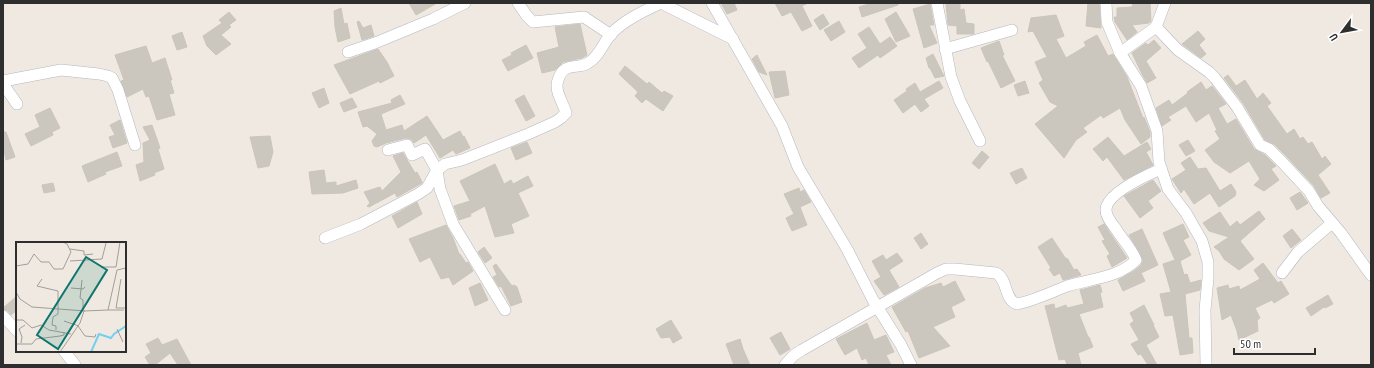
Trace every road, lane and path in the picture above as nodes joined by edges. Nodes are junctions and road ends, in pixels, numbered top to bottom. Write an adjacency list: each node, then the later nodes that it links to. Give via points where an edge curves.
1 (465, 3): 13 (street, via 433,19)
2 (518, 3): 10 (street, via 533,22 584,17)
3 (712, 3): 11 (street)
4 (937, 3): 12 (street)
5 (1106, 3): 14 (street, via 1107,22)
6 (1166, 3): 8 (street)
7 (657, 4): 10 (street); 11 (street)
8 (1156, 28): 14 (street); 22 (street, via 1178,50 1215,78 1237,107 1260,145 1269,149 1309,191)
9 (1012, 30): 12 (street)
10 (611, 34): 21 (street, via 592,61 586,65 566,69 561,74 557,86 566,113 561,118 462,160 444,164)
11 (733, 39): 26 (street, via 782,126 798,167 847,249)
12 (945, 48): 17 (street, via 955,89)
13 (348, 52)
14 (1120, 53): 20 (street, via 1141,86 1153,118)
15 (3, 83): 16 (street); 18 (street, via 61,70 108,76 112,78 118,90)
16 (16, 104)
17 (980, 141)
18 (136, 145)
19 (388, 150): 21 (street, via 407,145 412,155 425,149)
20 (1161, 169): 26 (street, via 1131,184 1107,206 1109,220 1136,260 1116,273 1017,304 1011,300 996,273 946,269); 34 (street, via 1168,189 1202,241 1208,262 1205,310)
21 (437, 170): 23 (street, via 427,188 418,194 361,224); 27 (street, via 440,189 453,224)
22 (1332, 223): 24 (street, via 1298,252); 25 (street)
23 (325, 238)
24 (1282, 273)
25 (1371, 276)
26 (877, 307): 32 (street, via 794,355); 33 (street)
27 (505, 310)
28 (3, 316): 29 (street)
29 (16, 331)
30 (65, 352): 31 (street)
31 (75, 365)
32 (785, 365)
33 (911, 365)
34 (1206, 365)

